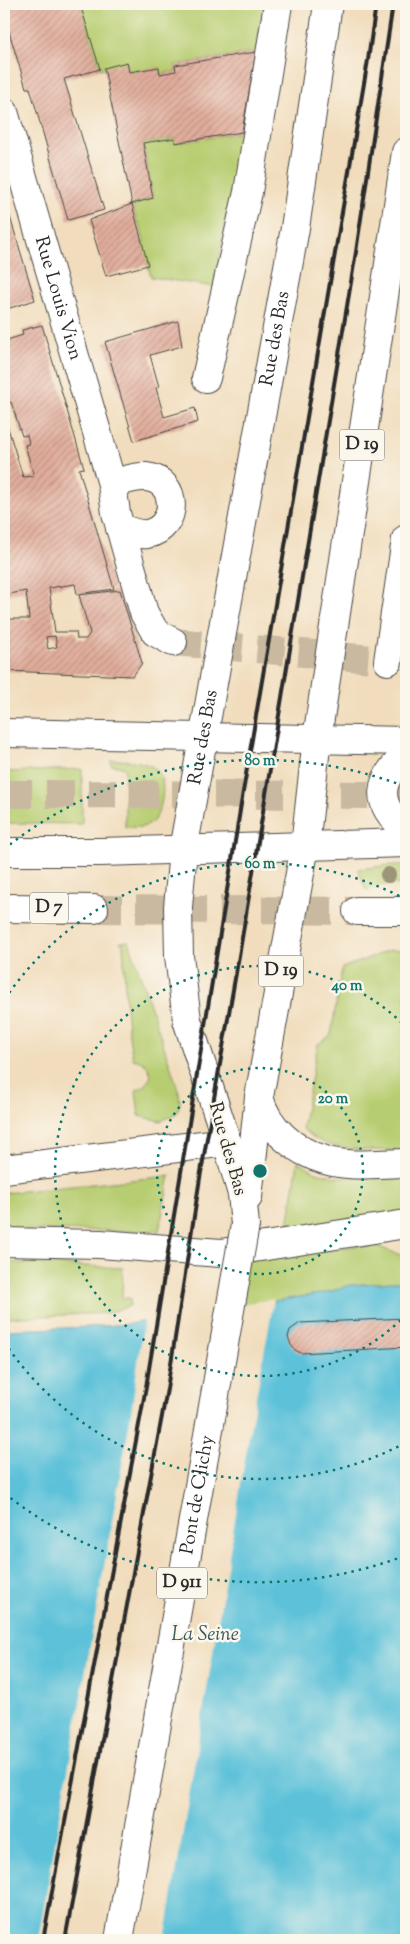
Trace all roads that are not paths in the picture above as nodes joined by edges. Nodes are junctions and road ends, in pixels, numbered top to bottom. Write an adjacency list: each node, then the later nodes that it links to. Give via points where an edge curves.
1 (278, 4): 5 (main road, via 248,192)
2 (328, 4): 12 (main road, Rue des Bas, via 294,228)
3 (4, 112): 6 (main road, Rue Louis Vion)
4 (406, 152): 13 (main road, Rue des Bas / D 19)
5 (206, 378)
6 (112, 484): 7 (main road, Rue Louis Vion); 7 (main road, via 134,477 153,478 162,483 171,498 168,518 153,532 136,533)
7 (120, 528): 9 (main road, Rue Louis Vion, via 148,622 159,635)
8 (406, 540): 10 (main road)
9 (173, 642)
10 (389, 661)
11 (4, 733): 12 (main road)
12 (203, 736): 13 (main road); 19 (main road, Rue des Bas)
13 (317, 738): 14 (main road); 18 (main road, Rue des Bas / D 19)
14 (406, 740)
15 (406, 755): 16 (main road, via 389,773 383,789 386,805)
16 (406, 829)
17 (406, 843): 18 (main road)
18 (305, 846): 19 (main road); 25 (main road, Rue des Bas / D 19)
19 (183, 850): 20 (main road); 26 (main road, Rue des Bas, via 178,907 184,1001 187,1020)
20 (4, 852)
21 (4, 908): 22 (main road, D 7)
22 (94, 909)
23 (357, 911): 24 (main road)
24 (406, 911)
25 (259, 1097): 27 (main road, via 274,1128 314,1156 347,1163); 30 (main road, Rue des Bas / D 19)
26 (227, 1142): 28 (main road); 30 (main road, Rue des Bas, via 242,1194)
27 (406, 1163)
28 (4, 1169)
29 (406, 1224): 31 (main road, via 221,1253 100,1244)
30 (245, 1225): 32 (main road, Pont de Clichy / D 911, bridge)
31 (4, 1242)
32 (118, 1940)

